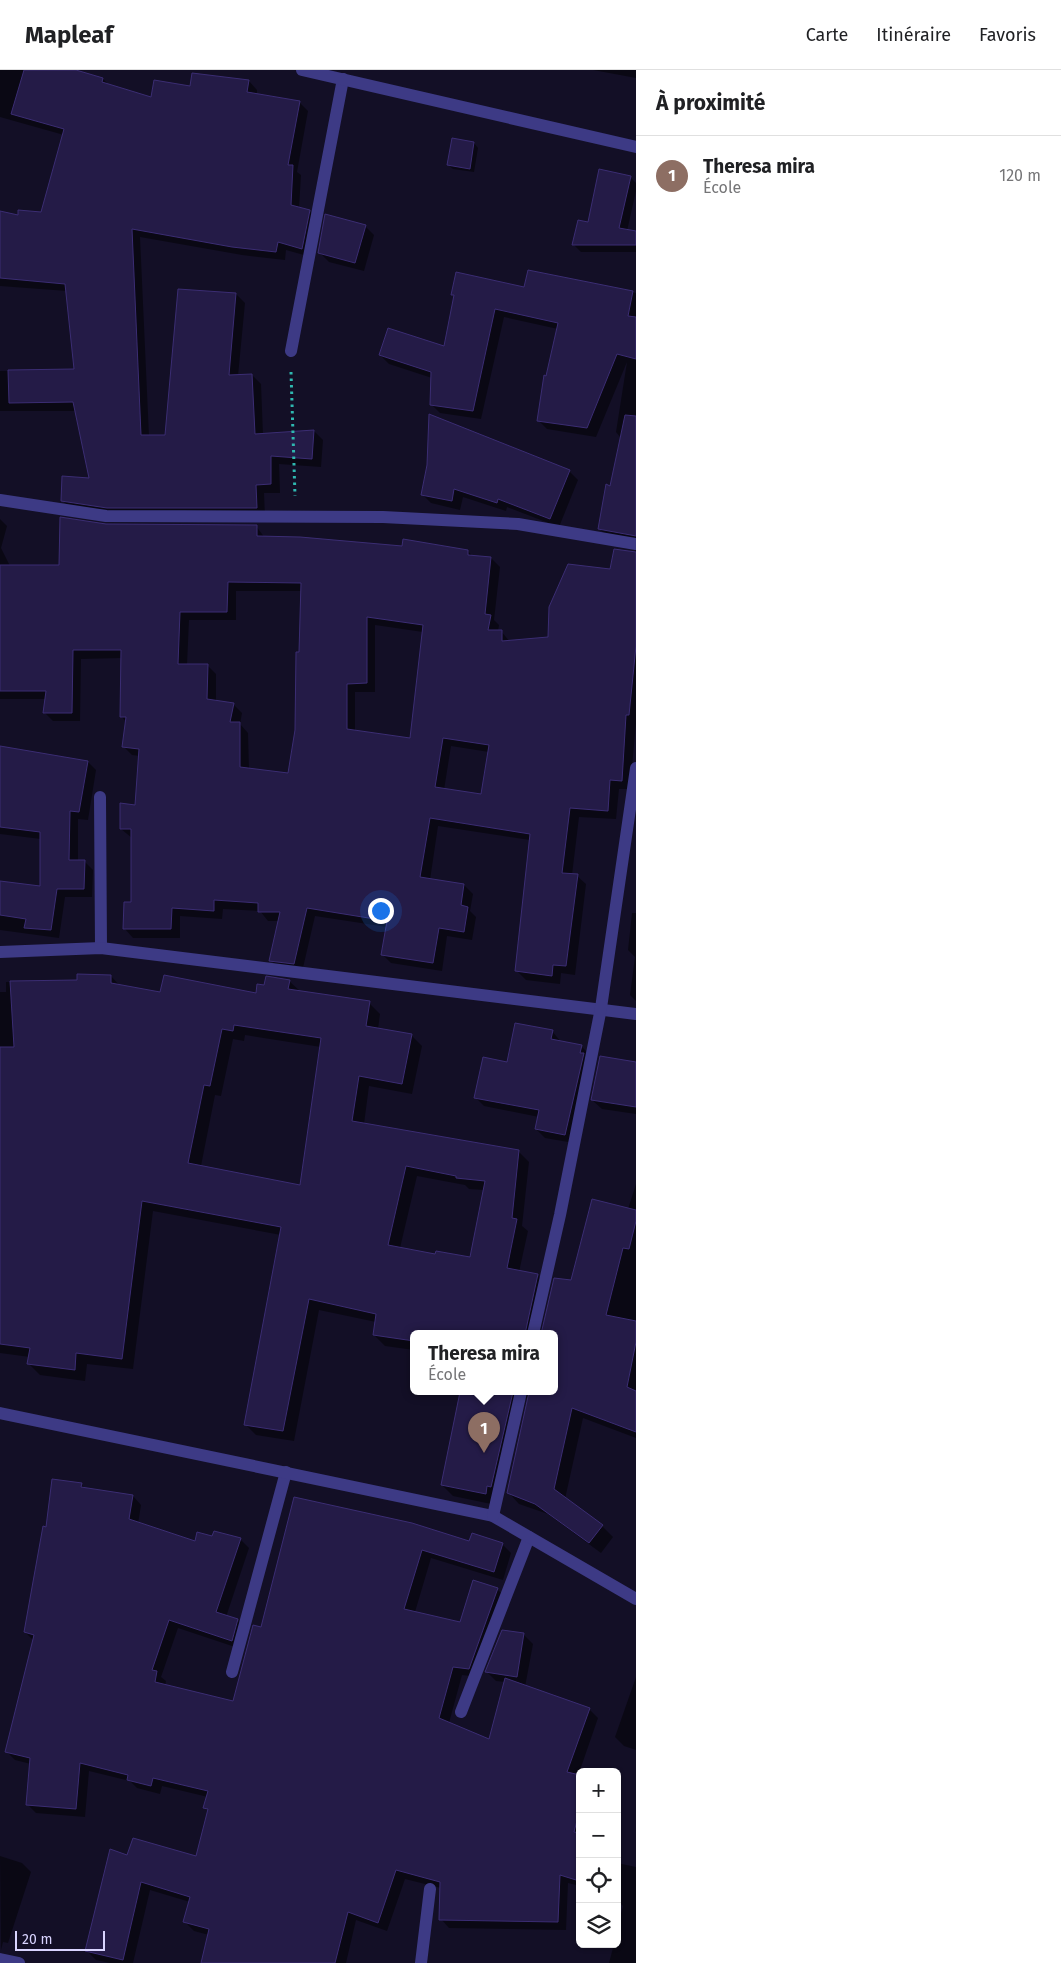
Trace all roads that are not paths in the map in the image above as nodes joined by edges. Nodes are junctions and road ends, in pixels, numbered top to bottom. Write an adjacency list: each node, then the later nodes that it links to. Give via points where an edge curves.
1 (302, 70): 2 (street)
2 (343, 79): 3 (street); 4 (street)
3 (636, 147)
4 (291, 350)
5 (0, 500): 6 (street, via 106,516 383,517 518,524)
6 (636, 544)
7 (636, 768): 11 (street)
8 (100, 797): 9 (street)
9 (101, 948): 10 (street); 11 (street)
10 (0, 952)
11 (601, 1008): 12 (street); 13 (street)
12 (636, 1014)
13 (535, 1330)
14 (520, 1395): 17 (street)
15 (0, 1413): 16 (street)
16 (286, 1472): 17 (street); 20 (street)
17 (493, 1516): 18 (street)
18 (529, 1537): 19 (street); 21 (street)
19 (636, 1599)
20 (232, 1672)
21 (461, 1712)
22 (430, 1889): 25 (street)
23 (0, 1959): 24 (street)
24 (19, 1963)
25 (421, 1963)

